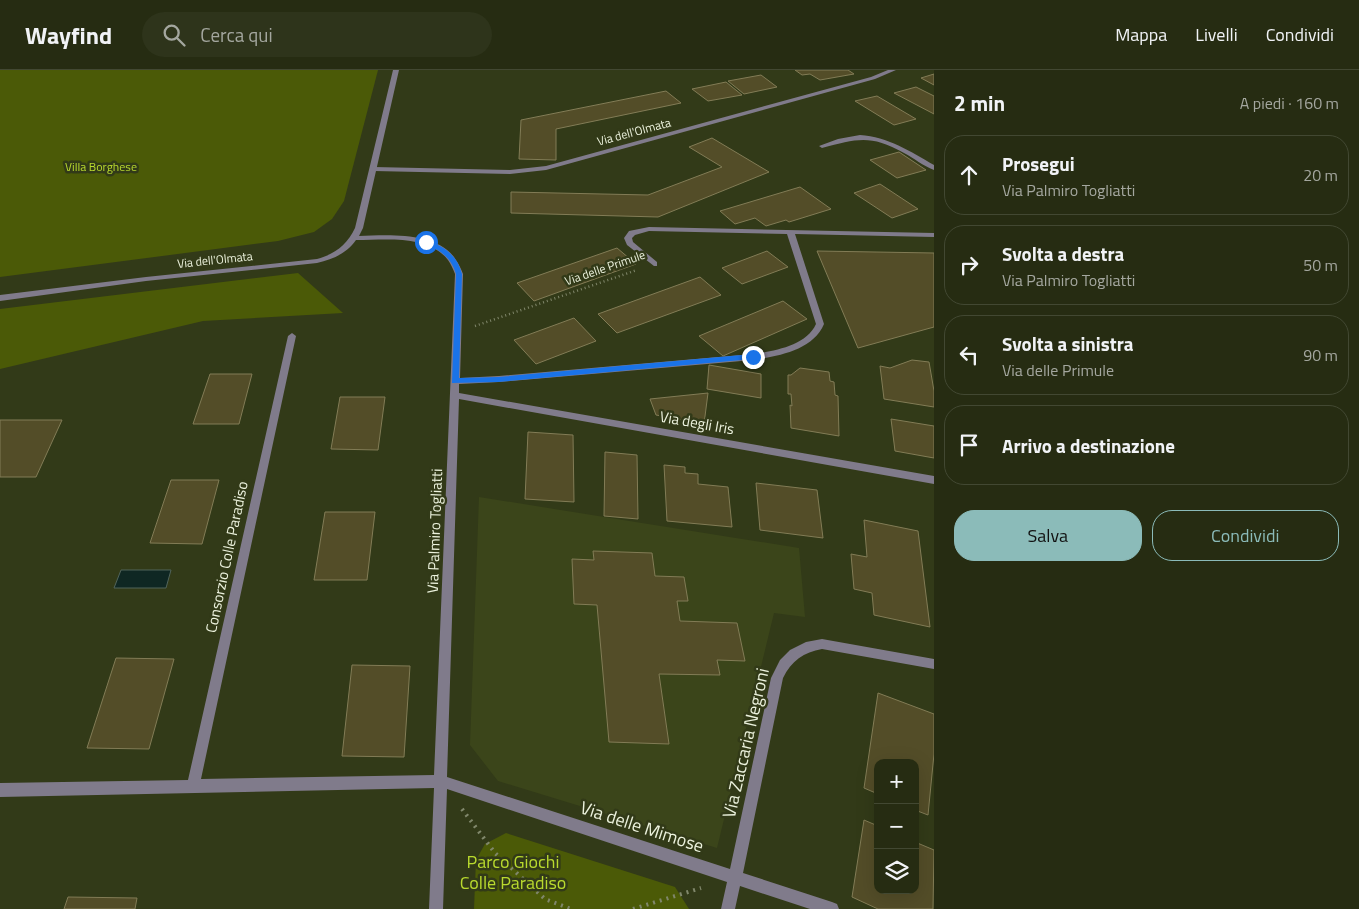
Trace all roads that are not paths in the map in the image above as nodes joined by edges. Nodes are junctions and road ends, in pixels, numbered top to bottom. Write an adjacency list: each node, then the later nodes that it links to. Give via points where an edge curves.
1 (396, 70): 5 (street)
2 (892, 70): 5 (street, Via dell'Olmata, via 873,78 546,168 510,172)
3 (822, 146): 4 (street, via 855,138 877,138)
4 (934, 168)
5 (374, 169): 8 (street)
6 (790, 231): 7 (street, Via delle Primule); 9 (street, Via delle Primule, via 649,229 632,233 628,238 630,243); 12 (street, via 820,324 815,334 790,348 753,357)
7 (934, 235)
8 (355, 238): 10 (street, Via dell'Olmata, via 340,254 317,261); 12 (street, Via Palmiro Togliatti, via 413,239 432,244 449,254 456,264 459,274)
9 (654, 264)
10 (0, 298)
11 (292, 336): 17 (street, Consorzio Colle Paradiso)
12 (455, 381): 13 (street, Via Palmiro Togliatti)
13 (454, 395): 14 (street, Via degli Iris); 16 (street, Via Palmiro Togliatti)
14 (934, 480)
15 (934, 664): 19 (street, Via Zaccaria Negroni, via 822,644 798,650 788,658 777,678)
16 (441, 781): 17 (street); 19 (street, Via delle Mimose); 20 (street, Via Palmiro Togliatti)
17 (193, 786): 18 (street)
18 (0, 790)
19 (735, 877): 21 (street, Via Zaccaria Negroni); 22 (street, Via delle Mimose)
20 (436, 909)
21 (728, 909)
22 (832, 909)

